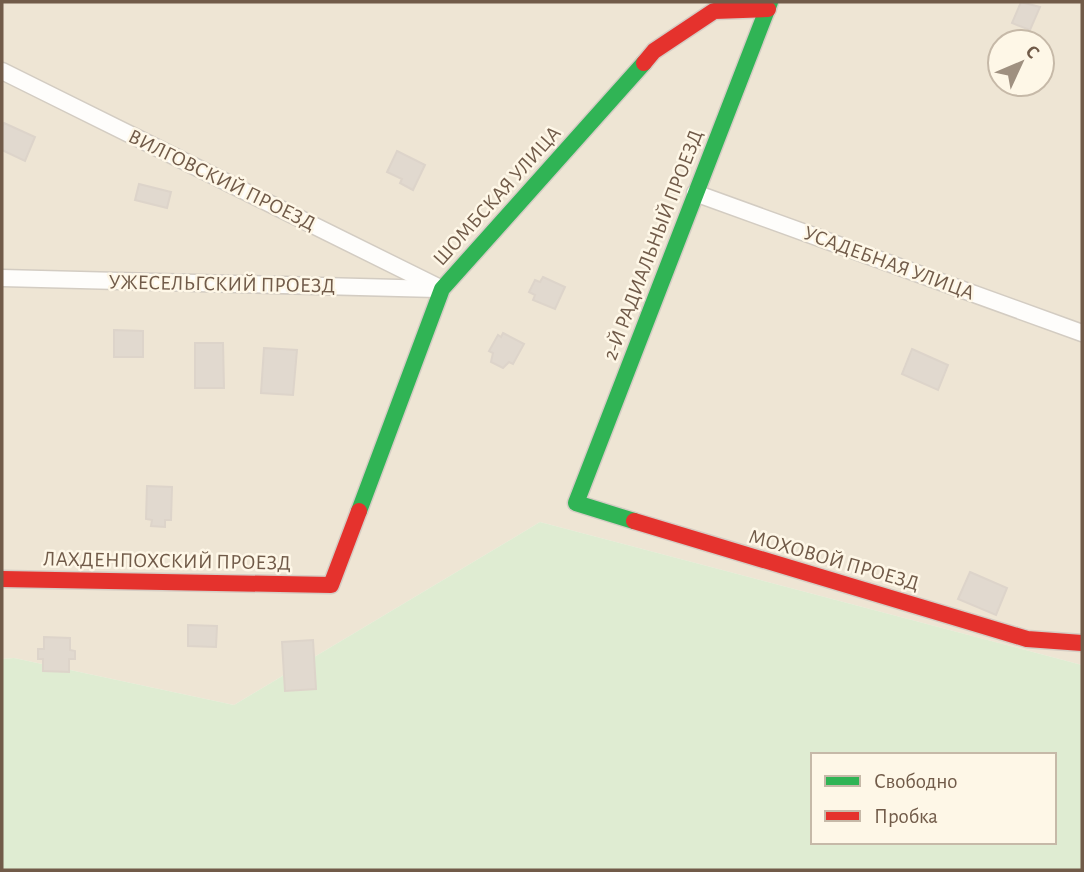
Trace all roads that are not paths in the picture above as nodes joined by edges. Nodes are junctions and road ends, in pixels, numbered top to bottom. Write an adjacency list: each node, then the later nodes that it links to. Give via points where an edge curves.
1 (769, 5): 3 (street, 2-Й РАДИАЛЬНЫЙ ПРОЕЗД); 5 (street, ШОМБСКАЯ УЛИЦА, via 714,11 654,51)
2 (2, 71): 5 (street, ВИЛГОВСКИЙ ПРОЕЗД)
3 (695, 193): 6 (street, УСАДЕБНАЯ УЛИЦА); 7 (street, 2-Й РАДИАЛЬНЫЙ ПРОЕЗД)
4 (2, 278): 5 (street, УЖЕСЕЛЬГСКИЙ ПРОЕЗД)
5 (442, 289): 9 (street, ШОМБСКАЯ УЛИЦА)
6 (1082, 333)
7 (576, 503): 10 (street, МОХОВОЙ ПРОЕЗД, via 1027,639)
8 (2, 579): 9 (street, ЛАХДЕНПОХСКИЙ ПРОЕЗД)
9 (331, 584)
10 (1082, 643)

